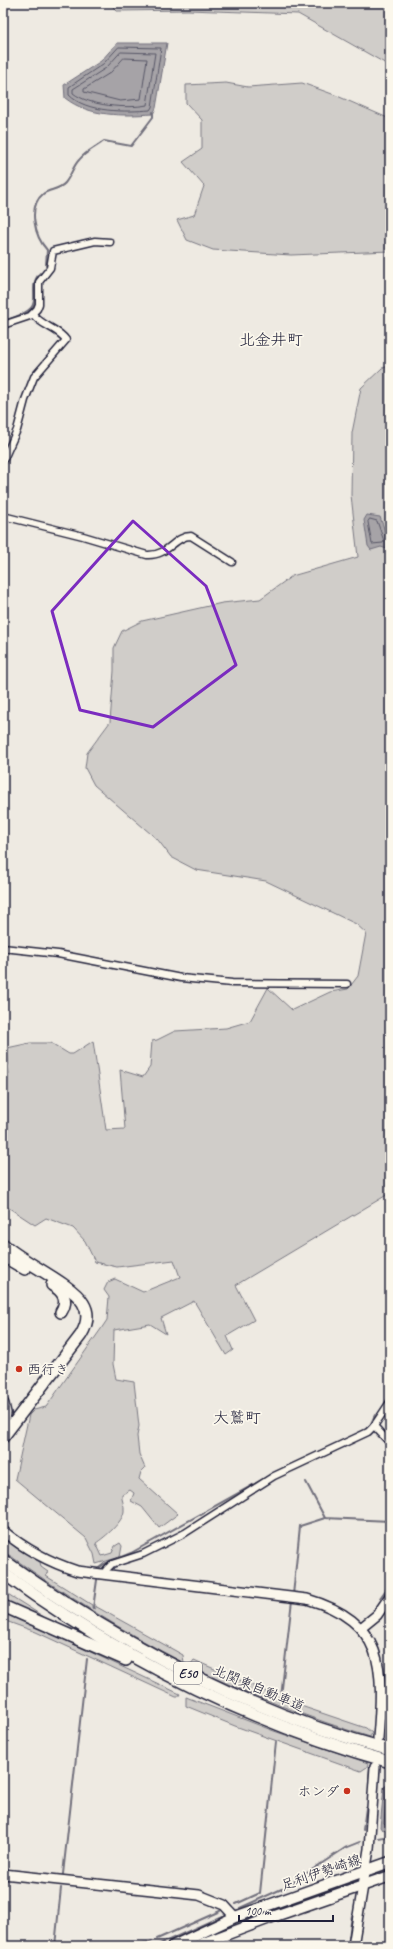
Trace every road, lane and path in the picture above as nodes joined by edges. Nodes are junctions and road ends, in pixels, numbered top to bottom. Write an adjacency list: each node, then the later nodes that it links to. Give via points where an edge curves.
1 (110, 242): 2 (street, via 95,241 53,251 50,268 40,278 39,304)
2 (33, 314): 3 (street); 4 (street, via 37,320 63,335 66,340 34,377 17,430)
3 (3, 326)
4 (3, 461)
5 (3, 516): 6 (street, via 147,555 163,552 185,536 191,536)
6 (232, 562)
7 (3, 948): 8 (street, via 58,954 181,978 225,982)
8 (347, 984)
9 (3, 1244): 16 (highway, via 75,1293 83,1303 87,1316 81,1336)
10 (3, 1256): 11 (highway, via 63,1293 65,1303)
11 (61, 1312)
12 (390, 1402): 15 (street)
13 (3, 1404): 14 (highway)
14 (3, 1426)
15 (374, 1426): 17 (street); 21 (street, via 368,1432 274,1476 202,1523 160,1546 112,1564 106,1570)
16 (3, 1437)
17 (390, 1443)
18 (3, 1531): 21 (street, via 23,1547 46,1560 77,1571)
19 (3, 1560): 27 (highway, 北関東自動車道 / E50, via 117,1635 207,1683 296,1720)
20 (3, 1573): 25 (highway, 北関東自動車道 / E50, via 112,1645)
21 (106, 1575): 24 (street, via 307,1599 326,1604 346,1615)
22 (390, 1596): 24 (street, via 377,1615)
23 (3, 1606): 25 (highway)
24 (361, 1628): 26 (street, via 377,1659 380,1673)
25 (204, 1693): 28 (highway, 北関東自動車道 / E50, via 294,1731)
26 (378, 1738)
27 (390, 1750)
28 (390, 1762)
29 (375, 1767): 31 (street)
30 (390, 1862): 31 (main road, 足利伊勢崎線)
31 (365, 1871): 34 (street); 36 (main road, 足利伊勢崎線)
32 (3, 1874): 36 (street, via 199,1895 224,1904)
33 (390, 1876): 34 (main road, 足利伊勢崎線)
34 (362, 1885): 35 (main road, 足利伊勢崎線); 40 (street)
35 (275, 1916): 36 (main road, via 246,1923); 37 (main road, 足利伊勢崎線)
36 (235, 1917): 37 (main road); 38 (main road, 足利伊勢崎線)
37 (230, 1934): 39 (main road, 足利伊勢崎線)
38 (173, 1946)
39 (196, 1946)
40 (353, 1946)

